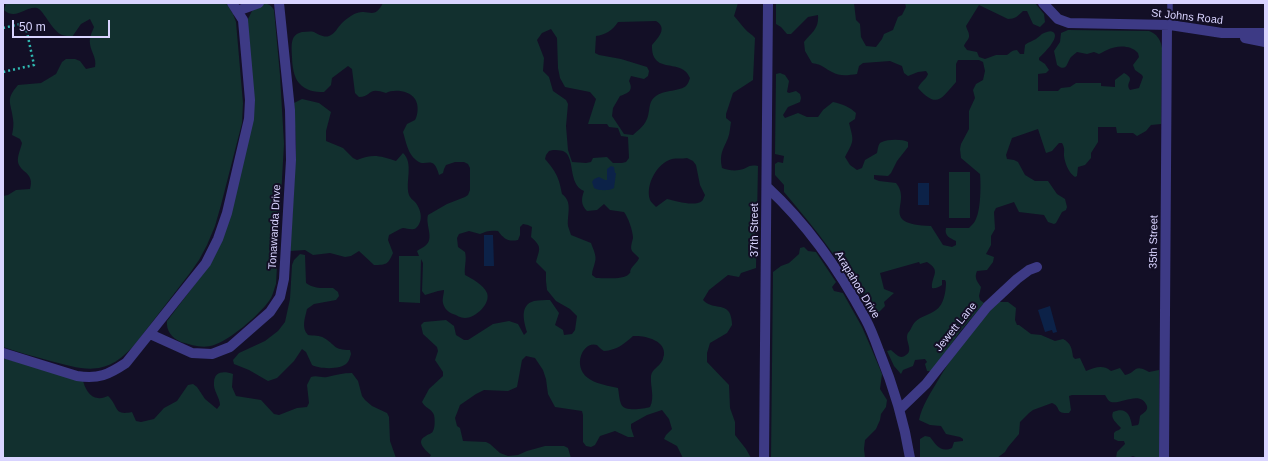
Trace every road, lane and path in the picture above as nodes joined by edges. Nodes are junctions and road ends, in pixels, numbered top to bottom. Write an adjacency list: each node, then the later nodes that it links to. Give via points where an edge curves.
1 (259, 3): 6 (street)
2 (279, 3): 15 (street, Tonawanda Drive, via 290,110 291,160 284,279 280,297 270,312 230,347 212,354 192,353)
3 (768, 3): 13 (street, 37th Street)
4 (1043, 3): 7 (street, St Johns Road, via 1058,19 1069,23)
5 (1170, 3): 7 (lane)
6 (234, 7): 15 (street, via 243,20 250,119 227,213 206,263)
7 (1169, 26): 9 (street, St Johns Road); 20 (street, 35th Street)
8 (3, 28): 12 (path, via 25,23 34,65)
9 (1222, 33): 10 (street, St Johns Road); 11 (street)
10 (1265, 33)
11 (1265, 42)
12 (3, 72)
13 (767, 186): 17 (street, Arapahoe Drive, via 790,209 838,272 867,321); 18 (street, 37th Street)
14 (1037, 267): 17 (street, Jewett Lane, via 1017,279 987,307 926,384)
15 (150, 334): 16 (street, via 126,363 111,373 89,378)
16 (3, 353)
17 (900, 409): 19 (street, Arapahoe Drive)
18 (764, 458)
19 (910, 458)
20 (1164, 458)

